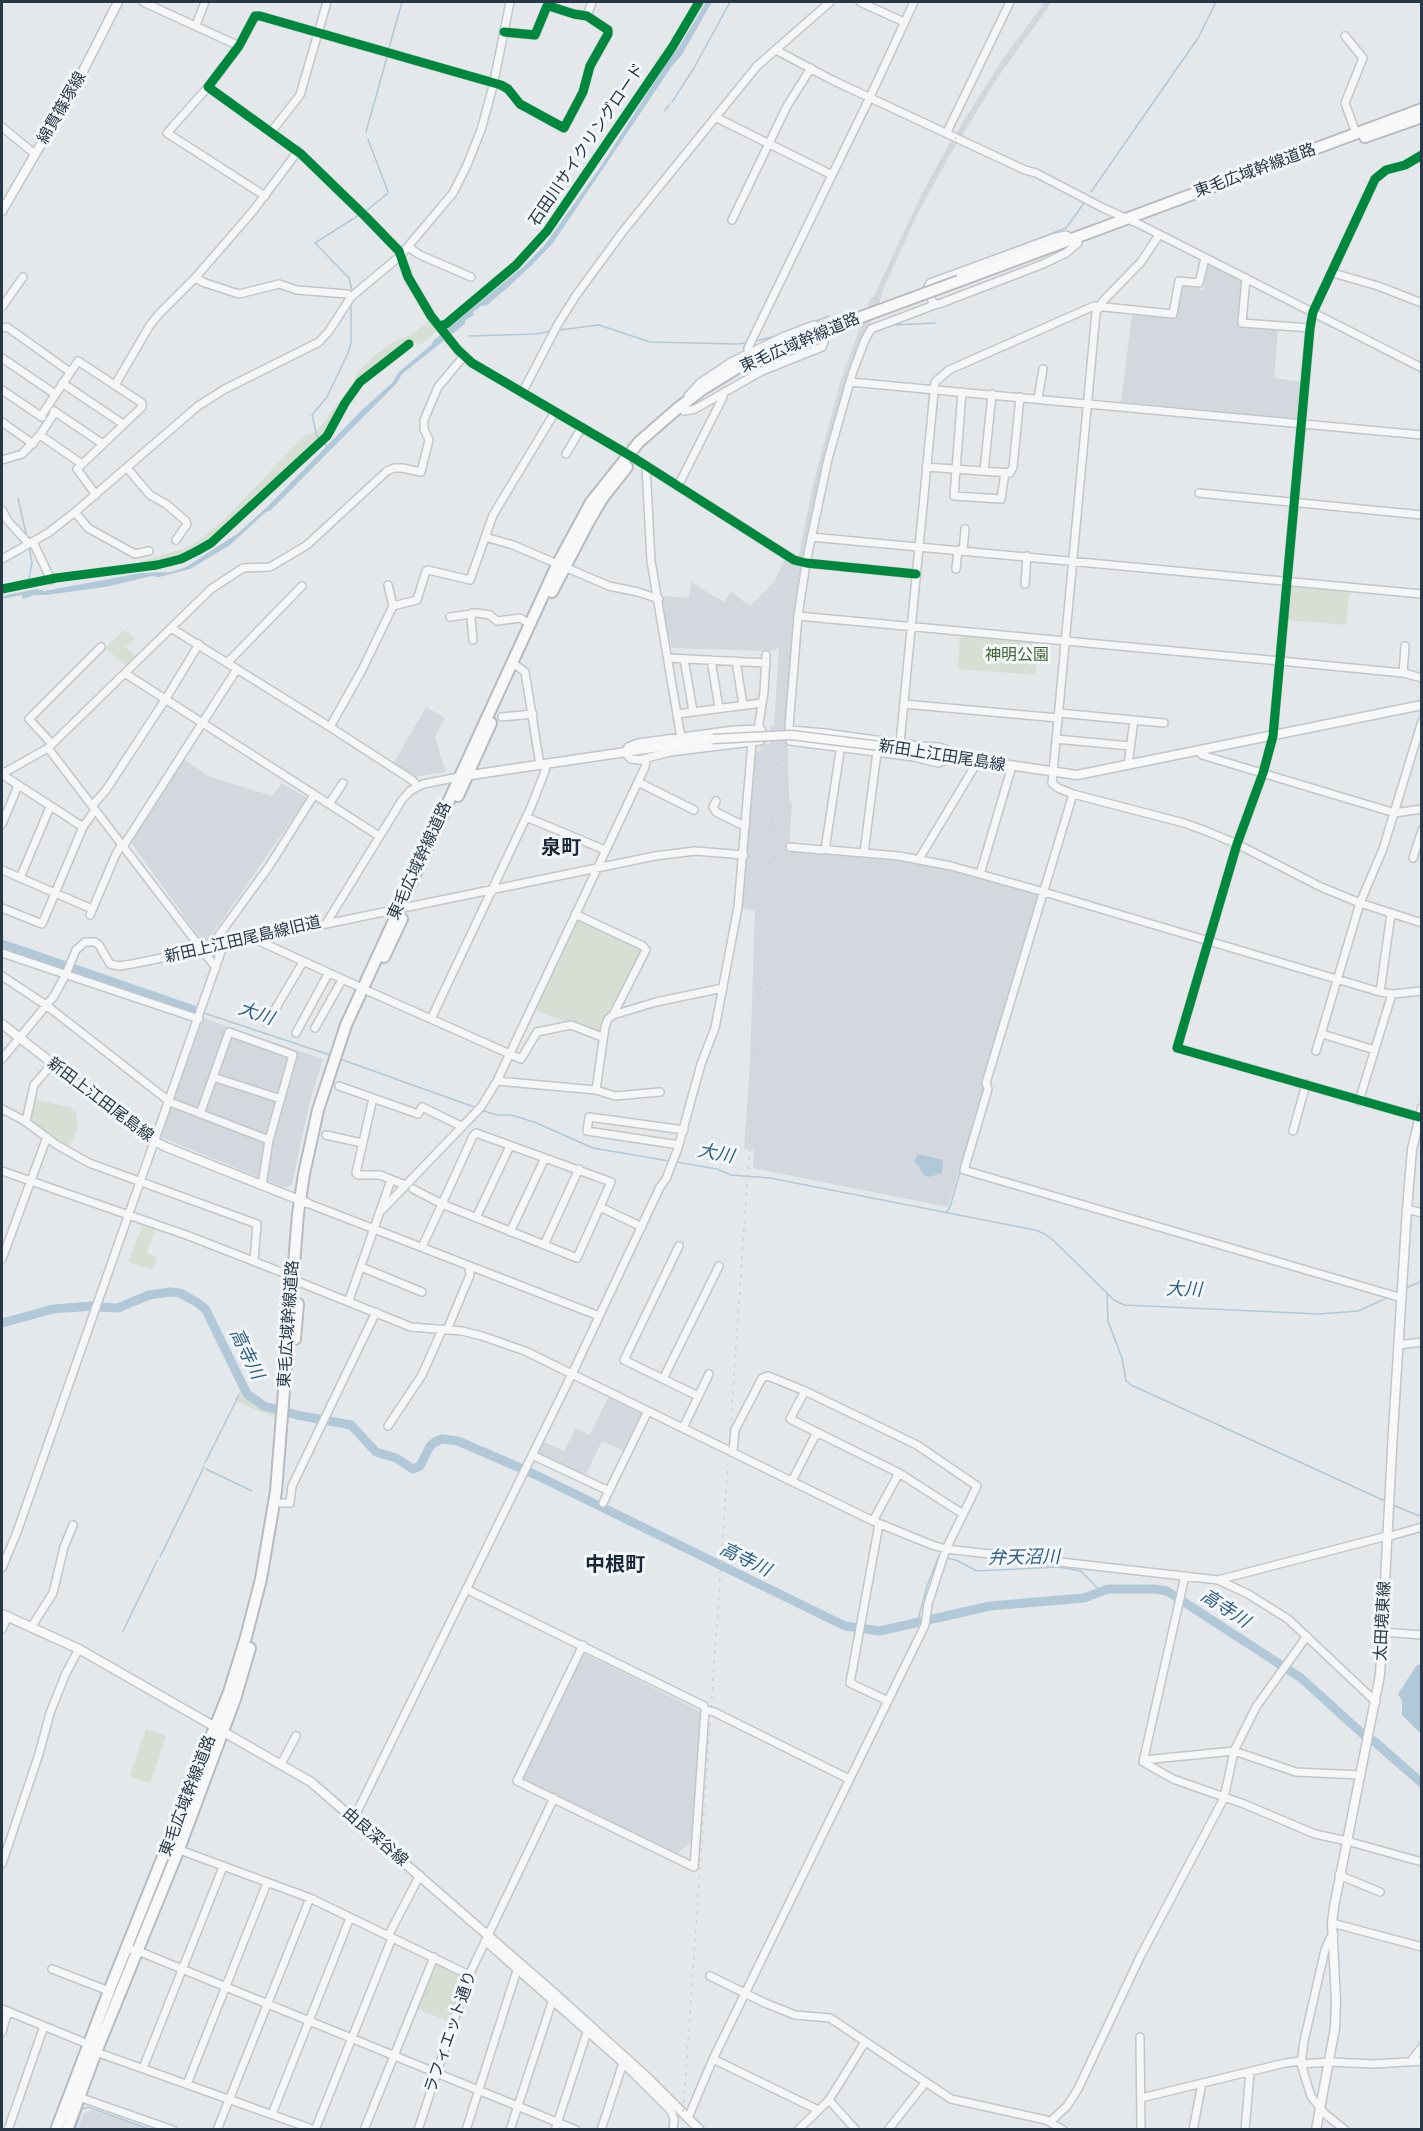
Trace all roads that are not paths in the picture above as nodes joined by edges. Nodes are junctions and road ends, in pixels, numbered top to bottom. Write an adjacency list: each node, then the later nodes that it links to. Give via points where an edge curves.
1 (118, 2): 32 (main road, 綿貫篠塚線)
2 (144, 2): 13 (street)
3 (205, 2): 13 (street)
4 (327, 2): 15 (street)
5 (510, 2): 14 (street)
6 (592, 2): 11 (street)
7 (830, 2): 18 (street)
8 (860, 2): 12 (street)
9 (914, 2): 12 (street)
10 (1010, 2): 27 (street)
11 (587, 16): 14 (street, via 547,6 535,35); 20 (street, via 608,30 608,34 564,128 523,106 508,89)
12 (904, 22): 22 (street)
13 (196, 25): 17 (street)
14 (504, 32): 20 (street)
15 (318, 33): 17 (street, via 256,16); 20 (street); 28 (street, via 300,95)
16 (1345, 36): 29 (street, via 1363,58 1345,103)
17 (239, 46): 21 (street)
18 (776, 50): 19 (street); 24 (street, via 757,66)
19 (811, 68): 22 (street); 30 (street)
20 (494, 83): 41 (street, via 481,130 458,184)
21 (208, 87): 28 (street); 35 (street, via 167,133)
22 (870, 97): 27 (street); 34 (street)
23 (1422, 109): 29 (highway, 東毛広域幹線道路)
24 (715, 117): 30 (street); 69 (street, via 577,294)
25 (1422, 117): 38 (highway, 東毛広域幹線道路)
26 (2, 127): 32 (street)
27 (945, 131): 38 (street)
28 (272, 132): 31 (street)
29 (1356, 133): 38 (highway, 東毛広域幹線道路)
30 (768, 144): 34 (street); 37 (street)
31 (298, 151): 35 (street); 42 (street, via 363,213)
32 (35, 154): 36 (main road, 綿貫篠塚線)
33 (1422, 155): 44 (street, via 1386,170 1376,179)
34 (832, 175): 57 (street)
35 (265, 196): 47 (street)
36 (2, 211)
37 (732, 220)
38 (1132, 221): 39 (street); 40 (highway, 東毛広域幹線道路)
39 (1159, 235): 43 (street); 53 (street, via 1141,262)
40 (1075, 241): 51 (street, via 1066,254); 51 (street, via 1066,236 1053,237 930,284 932,301); 77 (highway, 東毛広域幹線道路, bridge, via 747,362)
41 (408, 247): 42 (street); 45 (street)
42 (400, 256): 49 (street); 58 (street, via 431,316)
43 (1205, 258): 48 (street); 53 (street, via 1200,282 1179,281 1173,314)
44 (1333, 273): 50 (street); 54 (street)
45 (471, 277)
46 (23, 278): 52 (street)
47 (195, 278): 49 (street, via 239,294 279,284); 65 (street, via 150,325)
48 (1246, 278): 54 (street); 56 (street, via 1242,322)
49 (351, 297): 96 (street, via 319,342 208,400)
50 (1422, 303)
51 (938, 304): 63 (street, via 871,329)
52 (2, 307)
53 (1098, 307): 66 (street, via 949,370); 75 (street)
54 (1313, 312): 56 (street); 60 (street)
55 (2, 328): 62 (street, via 7,327)
56 (1310, 328): 84 (street)
57 (748, 353): 70 (street, via 814,325 824,342 822,347 762,371); 77 (street, via 701,382)
58 (464, 356): 69 (street); 135 (street, via 438,387 424,420 429,440 421,472 402,468 387,471 307,545 270,567 248,567 237,572 211,589)
59 (2, 358): 71 (street)
60 (1422, 368)
61 (1043, 369): 74 (street)
62 (70, 372): 64 (street); 65 (street, via 78,361)
63 (850, 381): 66 (street); 109 (street)
64 (62, 383): 71 (street); 83 (street)
65 (115, 385): 83 (street, via 142,405)
66 (933, 389): 68 (street); 95 (street)
67 (2, 390): 80 (street)
68 (962, 392): 72 (street); 97 (street)
69 (522, 393): 79 (street)
70 (723, 393): 77 (street, via 695,409); 100 (street)
71 (55, 394): 76 (street)
72 (992, 394): 73 (street); 98 (street)
73 (1020, 397): 74 (street); 99 (street, via 1012,467 1010,473)
74 (1038, 399): 75 (street)
75 (1088, 404): 84 (street); 117 (street)
76 (47, 406): 78 (street); 80 (street)
77 (684, 407): 91 (highway, 東毛広域幹線道路)
78 (56, 412): 82 (street); 89 (street)
79 (555, 412): 85 (street); 108 (street, via 501,500)
80 (40, 416): 82 (street)
81 (2, 422): 88 (street)
82 (49, 422): 86 (street)
83 (123, 424): 89 (street)
84 (1302, 424): 87 (street); 103 (street)
85 (582, 427): 90 (street); 91 (street)
86 (40, 435): 88 (street); 93 (street)
87 (1422, 435)
88 (33, 444): 92 (street, via 22,454)
89 (103, 444): 93 (street)
90 (566, 454)
91 (631, 457): 94 (street); 119 (highway, 東毛広域幹線道路, via 591,502)
92 (2, 460)
93 (82, 464): 102 (street, via 78,472)
94 (646, 466): 100 (street); 128 (street, via 649,541)
95 (926, 467): 97 (street); 112 (street)
96 (127, 468): 102 (street); 110 (street, via 150,495 186,521)
97 (955, 469): 98 (street); 99 (street, via 956,497 1001,499)
98 (984, 471): 99 (street)
99 (1005, 473)
100 (677, 486): 118 (street, via 785,555)
101 (1199, 493): 103 (street)
102 (96, 495): 105 (street)
103 (1294, 504): 106 (street); 123 (street)
104 (2, 510): 111 (street)
105 (75, 512): 111 (street); 113 (street, via 88,528 135,554)
106 (1422, 514)
107 (965, 529): 114 (street)
108 (485, 537): 119 (street); 129 (street, via 470,580 428,570 417,600)
109 (811, 537): 112 (street); 118 (street)
110 (176, 540)
111 (31, 543): 116 (street); 122 (street)
112 (919, 546): 114 (street); 121 (street)
113 (148, 551)
114 (960, 551): 115 (street); 120 (street)
115 (1027, 556): 117 (street); 124 (street)
116 (2, 559)
117 (1074, 561): 123 (street); 137 (street)
118 (806, 563): 121 (street); 131 (street)
119 (560, 567): 128 (street, via 609,586); 133 (highway, 東毛広域幹線道路); 147 (highway, 東毛広域幹線道路)
120 (956, 569)
121 (916, 574): 134 (street)
122 (51, 580)
123 (1287, 582): 127 (street); 145 (street)
124 (1025, 584)
125 (388, 585): 129 (street)
126 (302, 586): 146 (street)
127 (1422, 594)
128 (659, 599): 141 (street)
129 (393, 606): 167 (street)
130 (472, 614): 132 (street); 133 (street, via 488,615 496,621 520,618); 136 (street)
131 (798, 616): 134 (street); 169 (street)
132 (450, 617)
133 (530, 624): 192 (highway, 東毛広域幹線道路)
134 (912, 627): 137 (street); 154 (street)
135 (171, 628): 138 (street); 150 (street)
136 (473, 640)
137 (1066, 641): 145 (street); 161 (street)
138 (199, 644): 146 (street); 152 (street)
139 (1405, 646): 149 (street)
140 (102, 647): 177 (street, via 29,719)
141 (668, 658): 142 (street); 160 (street)
142 (684, 659): 143 (street); 158 (street)
143 (711, 660): 144 (street); 157 (street)
144 (736, 661): 153 (street, via 766,659); 155 (street)
145 (1280, 661): 149 (street); 172 (street)
146 (228, 662): 148 (street)
147 (517, 666): 159 (street, via 525,672); 192 (highway, 東毛広域幹線道路)
148 (237, 669): 165 (street); 167 (street)
149 (1403, 673): 151 (street)
150 (126, 674): 152 (street); 177 (street)
151 (1422, 678)
152 (165, 700): 165 (street); 202 (street)
153 (762, 703): 155 (street); 168 (street)
154 (904, 704): 161 (street); 176 (street)
155 (743, 705): 157 (street)
156 (1422, 705): 172 (main road, 新田上江田尾島線)
157 (719, 708): 158 (street)
158 (693, 711): 160 (street)
159 (532, 714): 162 (street); 186 (street)
160 (677, 714): 173 (street)
161 (1059, 716): 163 (street); 174 (street)
162 (502, 717)
163 (1134, 720): 166 (street); 179 (street)
164 (1422, 721): 170 (street)
165 (202, 723): 198 (street); 213 (street)
166 (1164, 723)
167 (330, 727): 196 (street)
168 (758, 729): 173 (street); 175 (street, via 763,731 762,740)
169 (789, 730): 171 (street); 178 (street, via 790,741)
170 (1420, 731): 205 (street)
171 (842, 735): 176 (street); 178 (street)
172 (1273, 736): 181 (main road, 新田上江田尾島線); 191 (street)
173 (681, 738): 182 (street, via 632,745)
174 (1056, 739): 179 (street); 189 (street)
175 (752, 742): 184 (street, via 670,752); 208 (street)
176 (900, 743): 183 (street, via 939,747)
177 (50, 746): 190 (street); 202 (street)
178 (840, 746): 180 (street); 215 (street)
179 (1130, 746): 187 (street)
180 (879, 749): 182 (main road, 新田上江田尾島線, bridge, via 791,735 713,739); 183 (main road, 新田上江田尾島線); 183 (street, via 938,763); 217 (street)
181 (1199, 751): 187 (main road, 新田上江田尾島線); 191 (street)
182 (625, 753): 184 (street, via 631,759); 186 (main road, 新田上江田尾島線)
183 (953, 757): 185 (main road, 新田上江田尾島線)
184 (646, 759): 193 (street)
185 (978, 761): 188 (main road, 新田上江田尾島線); 220 (street)
186 (543, 764): 192 (main road, 新田上江田尾島線); 206 (street, via 545,771)
187 (1128, 765): 189 (main road, 新田上江田尾島線, via 1077,775)
188 (1012, 766): 189 (main road, 新田上江田尾島線); 223 (street)
189 (1052, 772): 197 (street, via 1052,783)
190 (2, 773): 195 (street)
191 (1263, 773): 205 (street); 212 (street)
192 (464, 776): 196 (street); 230 (highway, 東毛広域幹線道路)
193 (638, 782): 204 (street); 216 (street)
194 (343, 783): 200 (street)
195 (18, 786): 201 (street); 207 (street)
196 (418, 786): 211 (street, 新田上江田尾島線旧道, via 402,800)
197 (1073, 794): 212 (street, via 1184,823); 226 (street)
198 (314, 795): 200 (street); 240 (street, via 270,865)
199 (716, 801): 208 (street, via 716,812)
200 (329, 804): 211 (street)
201 (50, 807): 209 (street); 224 (street)
202 (94, 808): 209 (street); 213 (street)
203 (1422, 809): 205 (street)
204 (694, 810)
205 (1395, 813): 229 (street)
206 (526, 817): 216 (street); 225 (street)
207 (2, 824)
208 (746, 824): 218 (street)
209 (82, 827): 227 (street)
210 (1422, 830): 219 (street)
211 (379, 836): 228 (street, 新田上江田尾島線旧道)
212 (1237, 844): 229 (street); 238 (street)
213 (123, 845): 227 (street, via 91,912); 240 (street)
214 (790, 847): 215 (street)
215 (827, 849): 217 (street)
216 (605, 850): 221 (street)
217 (864, 853): 220 (street)
218 (744, 855): 221 (street, via 669,853); 249 (street, via 740,900)
219 (1413, 858)
220 (919, 859): 223 (street)
221 (597, 867): 225 (street); 233 (street)
222 (2, 870): 224 (street)
223 (980, 874): 226 (street)
224 (20, 878): 227 (street)
225 (492, 889): 230 (street); 257 (street)
226 (1044, 892): 238 (street); 324 (street, via 964,1170)
227 (55, 893): 231 (street, via 40,925)
228 (343, 895): 234 (street, via 340,909); 235 (street, 新田上江田尾島線旧道)
229 (1360, 903): 232 (street); 247 (street)
230 (403, 907): 234 (street); 250 (highway, 東毛広域幹線道路)
231 (2, 908)
232 (1391, 914): 236 (street); 252 (street)
233 (575, 915): 255 (street, via 645,948); 267 (street)
234 (348, 918): 235 (street)
235 (327, 922): 237 (street, 新田上江田尾島線旧道)
236 (1422, 923)
237 (258, 938): 239 (street, 新田上江田尾島線旧道); 242 (street)
238 (1209, 941): 247 (street); 272 (street, via 1177,1048)
239 (223, 946): 240 (street, 新田上江田尾島線旧道); 243 (street)
240 (206, 950): 243 (street); 244 (street, 新田上江田尾島線旧道, via 119,966 110,964 99,945 90,941 79,945)
241 (2, 953): 244 (street)
242 (303, 962): 245 (street); 258 (street)
243 (216, 968): 256 (street)
244 (66, 974): 254 (street, 新田上江田尾島線旧道); 256 (street)
245 (328, 974): 248 (street); 261 (street)
246 (2, 976): 254 (street)
247 (1339, 979): 252 (street); 262 (street)
248 (342, 980): 250 (street); 260 (street)
249 (723, 988): 255 (street); 285 (street)
250 (365, 990): 257 (street); 303 (highway, 東毛広域幹線道路, via 340,1049 312,1135)
251 (1422, 991): 253 (street)
252 (1380, 992): 253 (street)
253 (1392, 994): 265 (street)
254 (46, 1005): 264 (street, 新田上江田尾島線旧道); 279 (street)
255 (613, 1015): 263 (street, via 608,1018)
256 (199, 1018): 279 (street)
257 (431, 1019): 267 (street)
258 (267, 1023)
259 (2, 1024): 264 (main road, 新田上江田尾島線)
260 (315, 1028)
261 (296, 1033)
262 (1322, 1034): 265 (street); 266 (street)
263 (602, 1037): 267 (street, via 571,1025 537,1032 521,1059); 274 (street)
264 (18, 1038): 268 (street, 新田上江田尾島線旧道); 269 (main road, 新田上江田尾島線)
265 (1375, 1050): 278 (street)
266 (1316, 1051)
267 (509, 1054): 271 (street)
268 (2, 1059)
269 (52, 1064): 283 (street, via 34,1085); 290 (main road, 新田上江田尾島線)
270 (213, 1077): 277 (street); 277 (street, via 229,1032 293,1055); 282 (street)
271 (497, 1081): 274 (street); 284 (street, via 481,1107)
272 (1306, 1084): 278 (street); 286 (street)
273 (339, 1086): 276 (street)
274 (596, 1089): 275 (street, via 615,1096)
275 (660, 1092)
276 (373, 1098): 284 (street, via 418,1114 422,1107); 291 (street)
277 (281, 1099): 289 (street)
278 (1359, 1101): 281 (street)
279 (170, 1102): 282 (street); 290 (street)
280 (2, 1109): 283 (street)
281 (1421, 1112): 306 (main road, 太田境東線, via 1412,1149)
282 (200, 1114): 289 (street)
283 (26, 1121): 288 (street)
284 (461, 1126): 301 (street)
285 (684, 1130): 292 (street); 292 (street, via 589,1117 587,1131)
286 (1293, 1131)
287 (326, 1135): 291 (street)
288 (47, 1137): 298 (street, via 89,1162); 299 (street)
289 (269, 1140): 300 (street)
290 (155, 1141): 298 (street); 300 (main road, 新田上江田尾島線)
291 (362, 1143): 297 (street, via 356,1173)
292 (679, 1145): 311 (street)
293 (510, 1146): 294 (street); 304 (street, via 476,1133); 310 (street)
294 (544, 1158): 295 (street); 313 (street)
295 (579, 1169): 305 (street, via 611,1182); 314 (street)
296 (2, 1171): 299 (street)
297 (391, 1180): 301 (street); 307 (street)
298 (141, 1181): 309 (street); 318 (street, via 257,1224)
299 (32, 1182): 309 (street); 317 (street)
300 (262, 1185): 303 (main road, 新田上江田尾島線)
301 (405, 1185): 307 (street)
302 (413, 1189): 304 (street)
303 (304, 1202): 312 (street); 322 (highway, 東毛広域幹線道路)
304 (442, 1204): 310 (street); 316 (street)
305 (600, 1207): 311 (street); 314 (street, via 577,1258)
306 (1407, 1209): 308 (street); 324 (main road, 太田境東線)
307 (379, 1213): 312 (street)
308 (1422, 1213)
309 (129, 1215): 318 (street); 354 (street)
310 (476, 1218): 313 (street)
311 (642, 1227): 327 (street)
312 (374, 1229): 316 (street); 321 (street)
313 (510, 1232): 314 (street)
314 (544, 1245)
315 (679, 1246): 333 (street, via 624,1360)
316 (422, 1247): 319 (street)
317 (2, 1259)
318 (255, 1261): 322 (street)
319 (469, 1266): 327 (street); 328 (street, via 470,1275)
320 (719, 1266): 333 (street)
321 (361, 1267): 323 (street); 325 (street)
322 (296, 1278): 325 (street); 337 (highway, 東毛広域幹線道路)
323 (422, 1292)
324 (1402, 1294): 330 (main road, 太田境東線)
325 (349, 1300): 326 (street)
326 (376, 1312): 328 (street, via 411,1327); 346 (street, via 292,1486 290,1503)
327 (599, 1316): 331 (street)
328 (445, 1330): 331 (street, via 482,1336); 338 (street)
329 (1422, 1342): 330 (street)
330 (1398, 1345): 352 (main road, 太田境東線)
331 (572, 1374): 336 (street); 342 (street)
332 (709, 1374): 335 (street)
333 (663, 1379): 335 (street)
334 (805, 1391): 340 (street, via 790,1419); 341 (street, via 768,1376 762,1378 735,1430); 348 (street, via 917,1445 977,1486)
335 (698, 1396): 339 (street)
336 (648, 1411): 339 (street); 345 (street)
337 (286, 1413): 346 (highway, 東毛広域幹線道路); 369 (highway, 東毛広域幹線道路, via 261,1579)
338 (388, 1426)
339 (683, 1428): 341 (street)
340 (817, 1432): 343 (street); 344 (street)
341 (733, 1452): 344 (street)
342 (532, 1455): 345 (street); 357 (street)
343 (899, 1473): 348 (street); 349 (street)
344 (792, 1482): 349 (street)
345 (609, 1491): 347 (street)
346 (281, 1503): 369 (highway, 東毛広域幹線道路, via 244,1671)
347 (603, 1503)
348 (963, 1514): 353 (street)
349 (876, 1523): 353 (street); 366 (street, via 850,1683)
350 (73, 1525): 359 (street, via 51,1598)
351 (1422, 1527): 352 (street)
352 (1387, 1536): 356 (street); 361 (main road, 太田境東線)
353 (946, 1549): 355 (street); 366 (street, via 925,1625)
354 (2, 1568)
355 (1185, 1576): 356 (street); 372 (street)
356 (1218, 1580): 363 (street, via 1288,1619)
357 (465, 1589): 364 (street); 378 (street)
358 (5, 1615): 359 (main road, 由良深谷線); 360 (street)
359 (32, 1626): 365 (main road, 由良深谷線)
360 (2, 1629)
361 (1382, 1632): 362 (street); 367 (main road, 太田境東線)
362 (1422, 1635)
363 (1306, 1636): 367 (street); 371 (street, via 1256,1707)
364 (582, 1646): 368 (street, via 704,1706); 376 (street, via 517,1781)
365 (79, 1649): 369 (main road, 由良深谷線); 382 (street, via 50,1713)
366 (888, 1701): 375 (street)
367 (1376, 1701): 374 (main road, 太田境東線)
368 (705, 1710): 375 (street); 376 (street, via 694,1867)
369 (218, 1729): 373 (main road, 由良深谷線); 380 (highway, 東毛広域幹線道路)
370 (296, 1736): 373 (street)
371 (1234, 1751): 372 (street); 374 (street, via 1296,1772); 377 (street)
372 (1144, 1760): 377 (street, via 1173,1779)
373 (281, 1764): 378 (main road, 由良深谷線, via 311,1782)
374 (1361, 1775): 379 (main road, 太田境東線)
375 (849, 1779): 405 (street)
376 (554, 1798): 393 (street, ラフィエット通り)
377 (1224, 1798): 379 (street, via 1315,1834); 441 (street, via 1140,1957 1078,2089)
378 (354, 1818): 384 (main road, 由良深谷線)
379 (1347, 1841): 381 (street); 385 (main road, 太田境東線)
380 (174, 1848): 383 (street); 395 (highway, 東毛広域幹線道路); 396 (highway, 東毛広域幹線道路)
381 (1422, 1862)
382 (2, 1864)
383 (224, 1867): 386 (street); 399 (street)
384 (420, 1875): 392 (street); 393 (main road, 由良深谷線)
385 (1339, 1875): 387 (street); 390 (main road, 太田境東線)
386 (267, 1882): 388 (street); 403 (street)
387 (1380, 1892)
388 (310, 1898): 389 (street); 407 (street)
389 (351, 1918): 392 (street); 409 (street)
390 (1332, 1923): 391 (main road, 太田境東線); 394 (street)
391 (1334, 1935): 422 (street, via 1325,1950); 423 (main road, 太田境東線, via 1336,2001)
392 (390, 1937): 397 (street); 414 (street)
393 (486, 1938): 400 (street); 401 (street, ラフィエット通り); 440 (main road, 由良深谷線, via 650,2079)
394 (1422, 1947)
395 (126, 1948): 396 (street); 404 (highway, 東毛広域幹線道路)
396 (138, 1951): 399 (street); 416 (highway, 東毛広域幹線道路)
397 (434, 1957): 401 (street); 418 (street)
398 (52, 1969): 404 (street)
399 (183, 1969): 403 (street); 425 (street)
400 (517, 1970): 406 (street); 431 (street)
401 (469, 1974): 427 (street, ラフィエット通り)
402 (710, 1976): 405 (street)
403 (225, 1987): 407 (street); 430 (street)
404 (109, 1991): 416 (highway, 東毛広域幹線道路)
405 (746, 1993): 415 (street, via 795,2015 830,2018); 419 (street)
406 (552, 2002): 412 (street); 436 (street)
407 (267, 2004): 409 (street); 434 (street)
408 (4, 2010): 410 (street); 411 (street)
409 (309, 2021): 414 (street); 439 (street)
410 (44, 2026): 416 (street); 443 (street)
411 (2, 2032)
412 (587, 2032): 424 (street); 442 (street)
413 (1140, 2037): 433 (street)
414 (351, 2038): 418 (street); 448 (street)
415 (865, 2042): 428 (street); 435 (street)
416 (92, 2048): 425 (street); 432 (highway, 東毛広域幹線道路)
417 (1422, 2048): 420 (street)
418 (394, 2055): 427 (street); 449 (street)
419 (713, 2060): 437 (street); 440 (street)
420 (1411, 2061): 421 (street); 423 (street)
421 (1422, 2061)
422 (1301, 2062): 423 (street); 426 (street); 438 (street, via 1311,2096)
423 (1330, 2062): 438 (main road, 太田境東線)
424 (623, 2063): 454 (street); 455 (street, via 671,2111)
425 (143, 2068): 430 (street)
426 (1250, 2072): 429 (street); 463 (street)
427 (437, 2073): 431 (street); 450 (street, ラフィエット通り)
428 (925, 2083): 441 (street, via 951,2099); 459 (street)
429 (1202, 2083): 433 (street); 462 (street)
430 (187, 2084): 434 (street)
431 (479, 2090): 436 (street); 451 (street)
432 (74, 2095): 444 (highway, 東毛広域幹線道路); 445 (highway, 東毛広域幹線道路); 446 (street)
433 (1141, 2098): 461 (street)
434 (229, 2099): 439 (street); 447 (street)
435 (829, 2100): 437 (street); 458 (street)
436 (518, 2106): 442 (street); 452 (street)
437 (818, 2110): 457 (street)
438 (1321, 2110): 464 (main road, 太田境東線); 465 (street)
439 (272, 2114): 448 (street)
440 (688, 2118): 456 (main road, 由良深谷線)
441 (1050, 2122): 460 (street)
442 (557, 2126): 453 (street)
443 (6, 2128)
444 (57, 2130)
445 (67, 2130)
446 (173, 2130)
447 (217, 2130)
448 (315, 2130)
449 (364, 2130)
450 (418, 2130)
451 (466, 2130)
452 (510, 2130)
453 (576, 2130)
454 (601, 2130)
455 (673, 2130)
456 (700, 2130)
457 (798, 2130)
458 (856, 2130)
459 (888, 2130)
460 (1063, 2130)
461 (1141, 2130)
462 (1193, 2130)
463 (1245, 2130)
464 (1316, 2130)
465 (1345, 2130)

